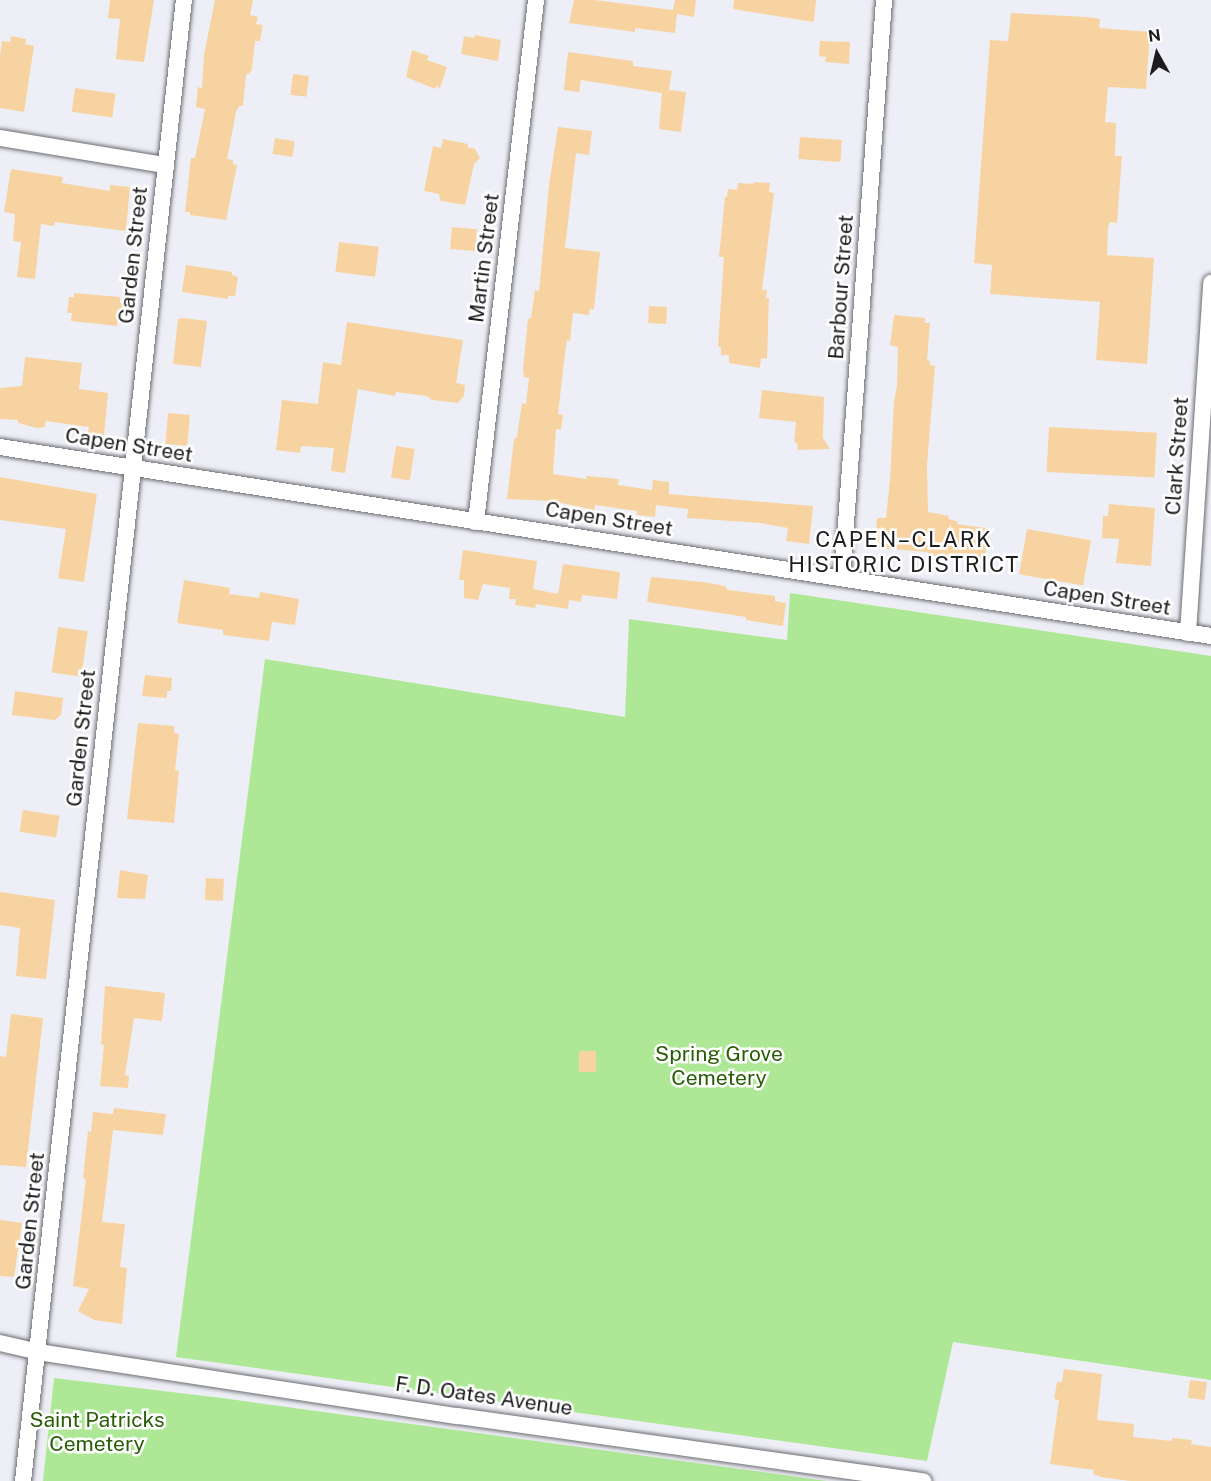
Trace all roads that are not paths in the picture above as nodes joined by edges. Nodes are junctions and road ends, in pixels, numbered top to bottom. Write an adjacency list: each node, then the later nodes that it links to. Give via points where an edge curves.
1 (184, 0): 5 (street, Garden Street)
2 (536, 0): 9 (street, Martin Street)
3 (884, 0): 10 (street, Barbour Street)
4 (0, 138): 5 (street)
5 (165, 165): 8 (street, Garden Street)
6 (1211, 283): 11 (street, Clark Street)
7 (0, 447): 8 (street, Capen Street)
8 (132, 468): 9 (street, Capen Street); 14 (street, Garden Street)
9 (476, 522): 10 (street, Capen Street)
10 (842, 578): 11 (street, Capen Street)
11 (1188, 633): 12 (street, Capen Street)
12 (1211, 636)
13 (0, 1343): 14 (street, F. D. Oates Avenue)
14 (38, 1352): 15 (street, Garden Street); 16 (street, F. D. Oates Avenue)
15 (23, 1481)
16 (923, 1481)

